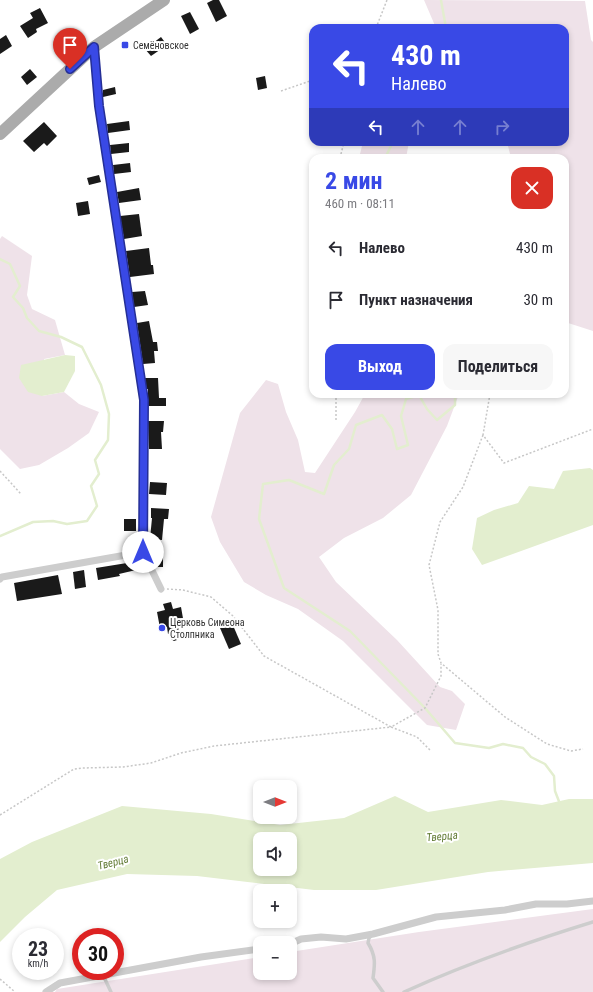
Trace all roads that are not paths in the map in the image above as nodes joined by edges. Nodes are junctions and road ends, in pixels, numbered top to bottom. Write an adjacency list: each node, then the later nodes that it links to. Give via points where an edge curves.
1 (163, 0): 2 (main road)
2 (94, 47): 3 (main road); 4 (street, via 99,106 144,400)
3 (0, 134)
4 (143, 552): 5 (street); 6 (street)
5 (0, 579)
6 (161, 589)
7 (593, 901): 9 (street, via 536,904 436,917)
8 (593, 922): 18 (lane, via 480,960)
9 (373, 934): 10 (street, via 346,939 321,937); 17 (lane, via 368,938 375,964 373,978)
10 (297, 941)
11 (253, 950): 12 (street)
12 (124, 971)
13 (76, 980): 15 (street, via 60,983)
14 (105, 980): 16 (lane)
15 (46, 992)
16 (111, 992)
17 (383, 992)
18 (404, 992)

